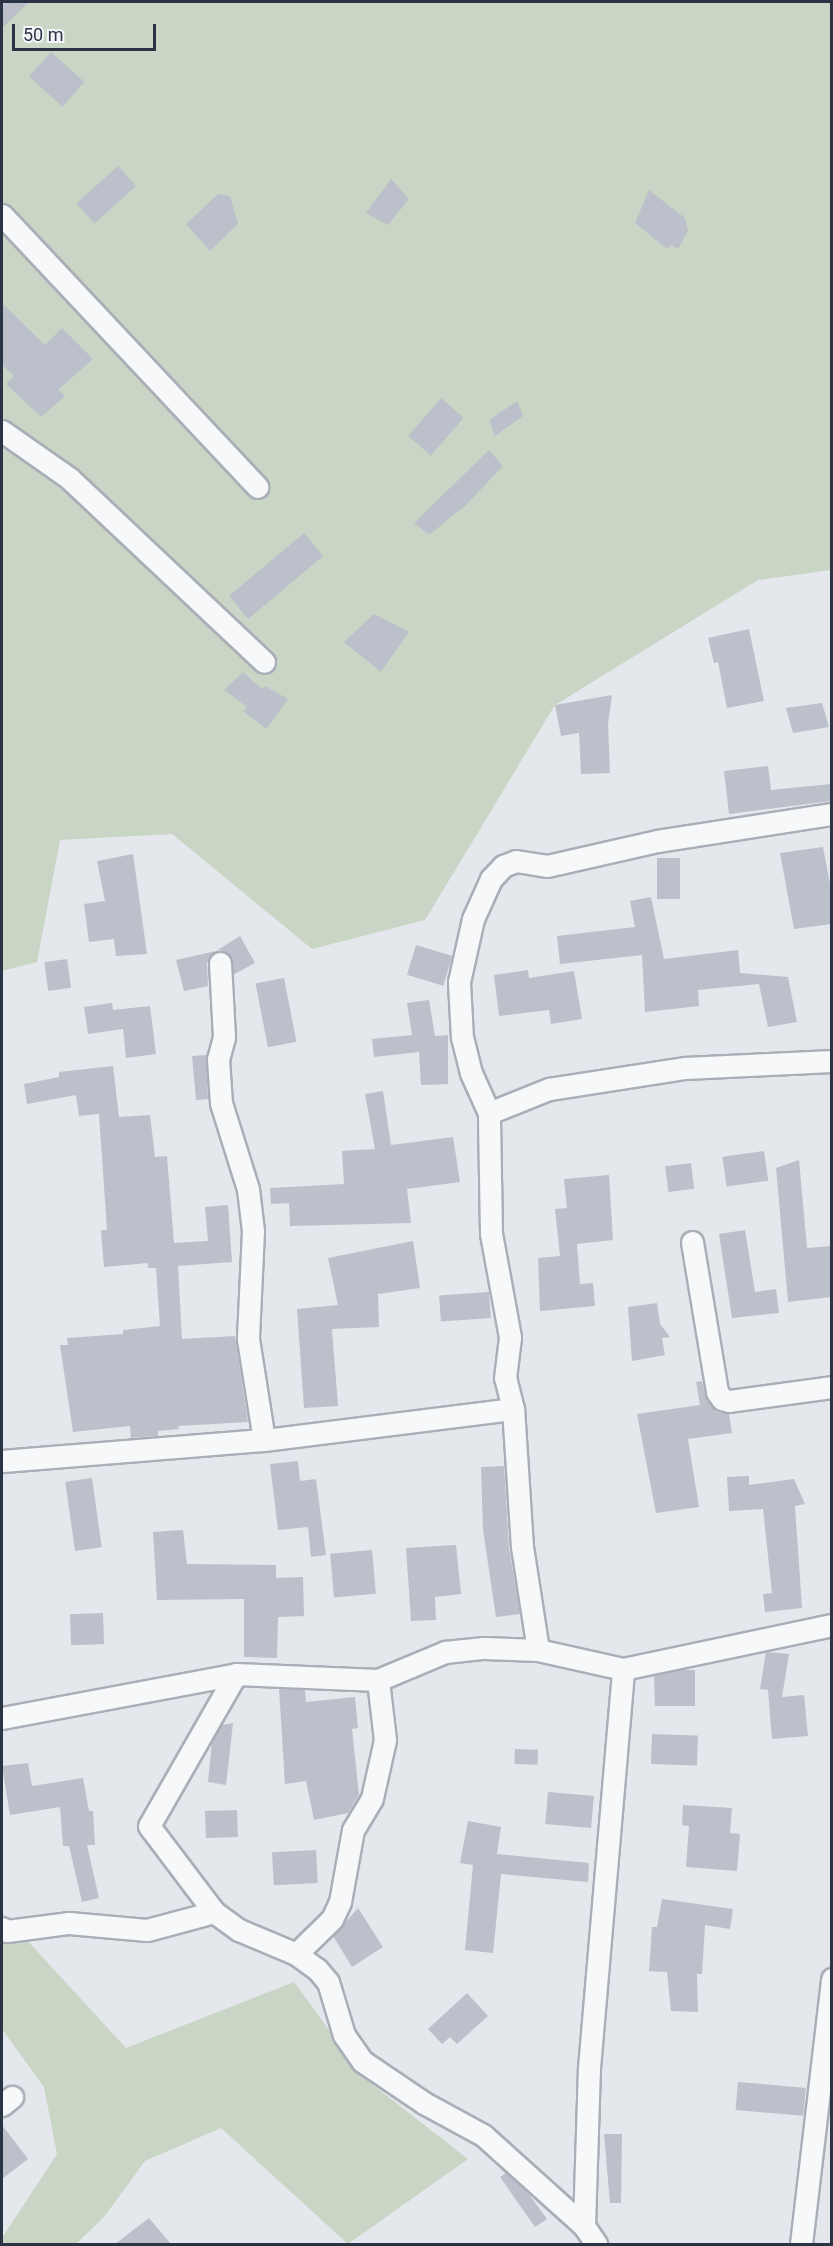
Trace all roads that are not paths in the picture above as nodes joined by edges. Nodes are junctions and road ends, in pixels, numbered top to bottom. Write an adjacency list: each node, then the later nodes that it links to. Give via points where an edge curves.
1 (2, 215): 3 (street)
2 (2, 431): 4 (street, via 69,478)
3 (257, 487)
4 (264, 662)
5 (831, 814): 8 (street, via 657,841 548,866 516,861 503,866 490,879 473,919 459,982 462,1038 471,1072)
6 (220, 963): 12 (street, via 221,1103 248,1189 254,1231 248,1339)
7 (831, 1061): 8 (street, via 685,1068 549,1089)
8 (489, 1113): 11 (street, via 491,1233 510,1337 506,1378)
9 (692, 1242): 10 (street, via 717,1392 722,1399)
10 (831, 1387)
11 (513, 1409): 12 (street); 15 (street, via 522,1548)
12 (264, 1440): 13 (street)
13 (2, 1461)
14 (831, 1625): 16 (street)
15 (538, 1650): 16 (street); 18 (street, via 484,1648 444,1652)
16 (623, 1669): 24 (street, via 589,2068)
17 (236, 1674): 18 (street); 19 (street); 20 (street, via 206,1733 149,1820 149,1826)
18 (378, 1680): 22 (street, via 385,1740 372,1798 353,1830 332,1919)
19 (2, 1718)
20 (214, 1912): 21 (street, via 147,1930 69,1923 7,1931); 22 (street, via 239,1930)
21 (2, 1928)
22 (296, 1954): 24 (street, via 328,1982 344,2035 362,2061 424,2103 483,2135)
23 (831, 1979): 26 (street)
24 (584, 2226): 25 (street)
25 (596, 2244)
26 (801, 2244)

